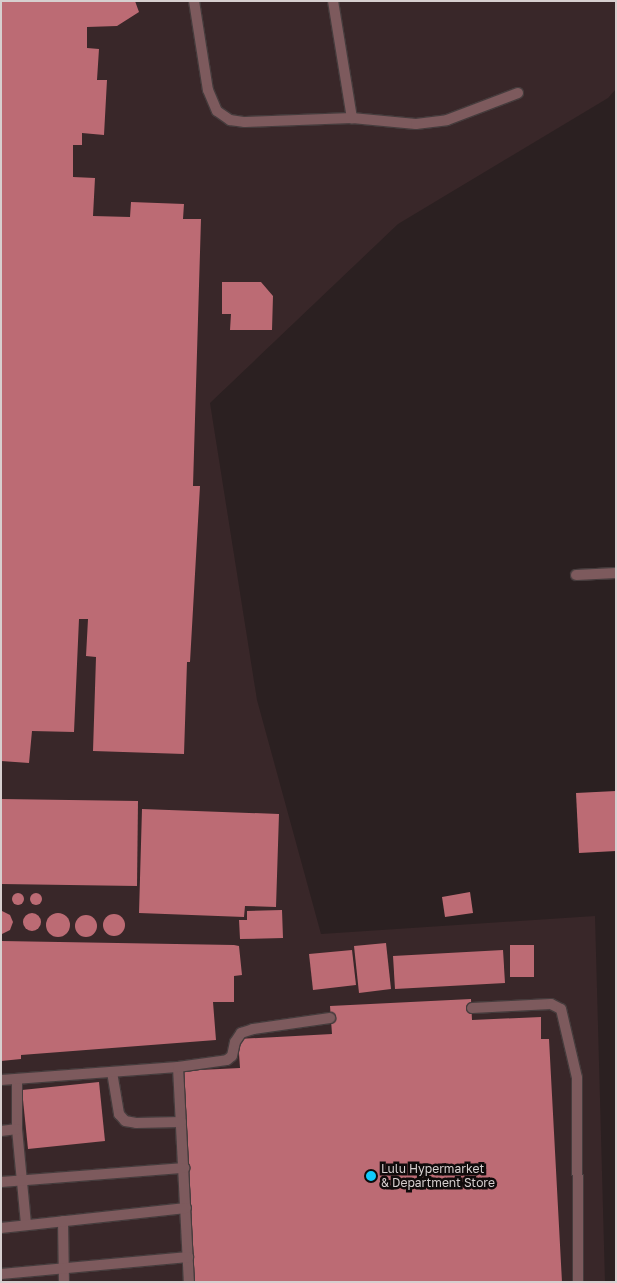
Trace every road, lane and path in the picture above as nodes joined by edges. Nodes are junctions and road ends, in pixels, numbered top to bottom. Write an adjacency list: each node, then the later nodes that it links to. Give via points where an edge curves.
1 (194, 1): 4 (lane, via 208,90 217,111 230,120 245,122)
2 (333, 1): 4 (lane)
3 (518, 93): 4 (lane, via 447,120 416,124)
4 (352, 118)
5 (616, 573): 6 (lane)
6 (576, 575)
7 (472, 1008): 28 (lane, via 551,1004 561,1010 577,1078)
8 (330, 1018): 9 (lane, via 253,1029 241,1033 232,1056 227,1060)
9 (178, 1066): 10 (lane); 13 (lane)
10 (112, 1072): 12 (lane); 13 (lane, via 120,1114 125,1121)
11 (1, 1080): 12 (lane)
12 (17, 1080): 14 (lane)
13 (181, 1122): 16 (lane)
14 (18, 1129): 15 (lane); 17 (lane)
15 (1, 1131)
16 (184, 1168): 17 (lane); 19 (lane)
17 (22, 1181): 18 (lane); 21 (lane)
18 (1, 1182)
19 (186, 1208): 20 (lane); 23 (lane)
20 (64, 1221): 21 (lane); 24 (lane)
21 (26, 1225): 22 (lane)
22 (1, 1228)
23 (188, 1257): 24 (lane); 27 (lane)
24 (64, 1269): 25 (lane); 26 (lane)
25 (1, 1274)
26 (64, 1282)
27 (189, 1282)
28 (578, 1282)

